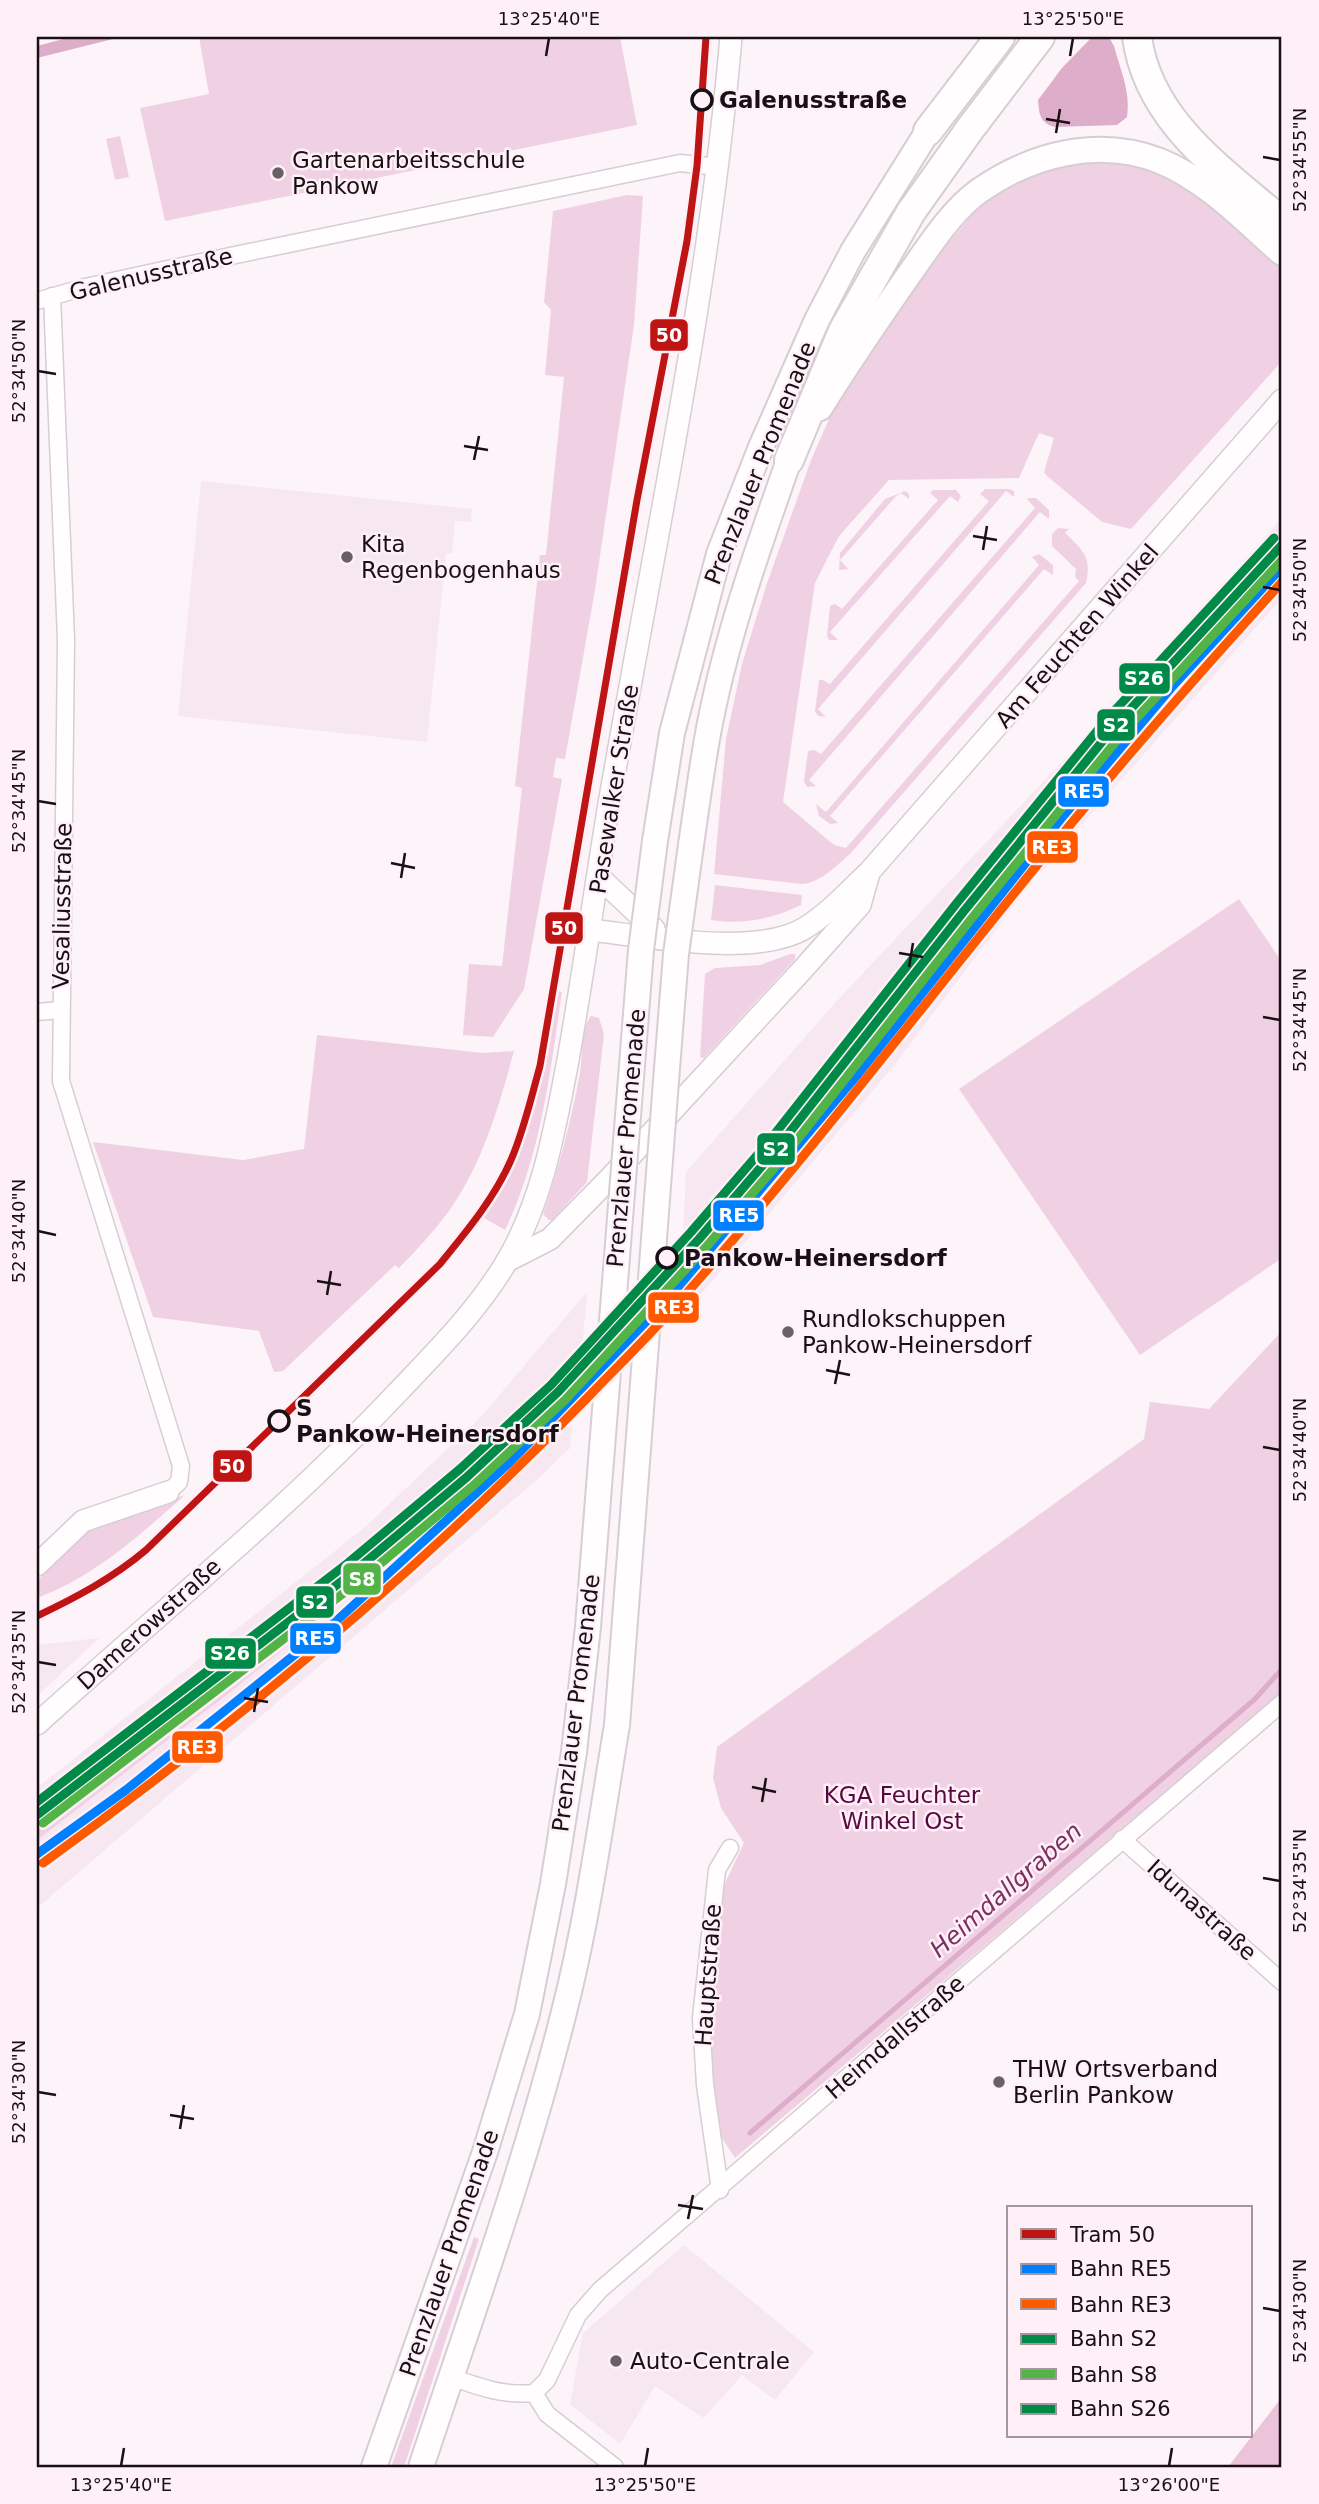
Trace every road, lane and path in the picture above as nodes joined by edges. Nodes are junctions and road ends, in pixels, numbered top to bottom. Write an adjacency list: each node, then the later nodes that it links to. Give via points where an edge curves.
1 (731, 37): 7 (main road, Pasewalker Straße)
2 (985, 37): 6 (main road, Prenzlauer Promenade)
3 (1000, 37): 6 (highway)
4 (1040, 37): 12 (highway, via 911,212 843,331)
5 (1137, 37): 8 (highway, via 1149,80 1176,125)
6 (928, 131): 31 (main road, Prenzlauer Promenade, bridge, via 817,320 761,447 719,554 672,733 640,964 587,1627 554,1884 527,2014 485,2152)
7 (719, 167): 10 (street, Galenusstraße, via 680,163); 14 (main road, Pasewalker Straße)
8 (1282, 222)
9 (1282, 253): 12 (main road, Prenzlauer Promenade, via 1208,189 1160,161 1098,150 1040,159 978,192 940,230)
10 (45, 298): 17 (street, Vesaliusstraße, via 66,640)
11 (1282, 400): 13 (main road, Am Feuchten Winkel)
12 (789, 460): 29 (main road, Prenzlauer Promenade, bridge, via 728,648 707,737 691,845 676,954 617,1726 594,1869 565,2010 523,2161)
13 (870, 871): 16 (main road, Am Feuchten Winkel, via 803,929 782,936 751,943); 19 (main road, Am Feuchten Winkel, via 860,905 629,1157 550,1238)
14 (598, 877): 15 (main road, Pasewalker Straße); 16 (main road)
15 (590, 930): 16 (main road, Am Feuchten Winkel); 19 (main road, Pasewalker Straße, via 541,1182)
16 (663, 938)
17 (61, 1010): 18 (street); 20 (street, Vesaliusstraße, via 61,1081 181,1466 181,1476)
18 (37, 1012)
19 (507, 1261): 21 (main road, Pasewalker Straße, via 455,1331 346,1447)
20 (168, 1492): 22 (main road, via 83,1521)
21 (262, 1523): 24 (main road, Damerowstraße)
22 (37, 1565)
23 (1282, 1703): 25 (street, Heimdallstraße)
24 (37, 1724)
25 (1122, 1839): 27 (street, Idunastraße); 28 (street, Heimdallstraße)
26 (730, 1848): 28 (street, Hauptstraße, via 717,1870 701,2018)
27 (1282, 1982)
28 (720, 2190): 30 (street, Heimdallstraße, via 600,2290 578,2315 547,2380)
29 (451, 2376): 30 (street, via 490,2391); 32 (main road, Prenzlauer Promenade)
30 (534, 2393): 33 (street, via 547,2414)
31 (374, 2467)
32 (421, 2467)
33 (615, 2467)

